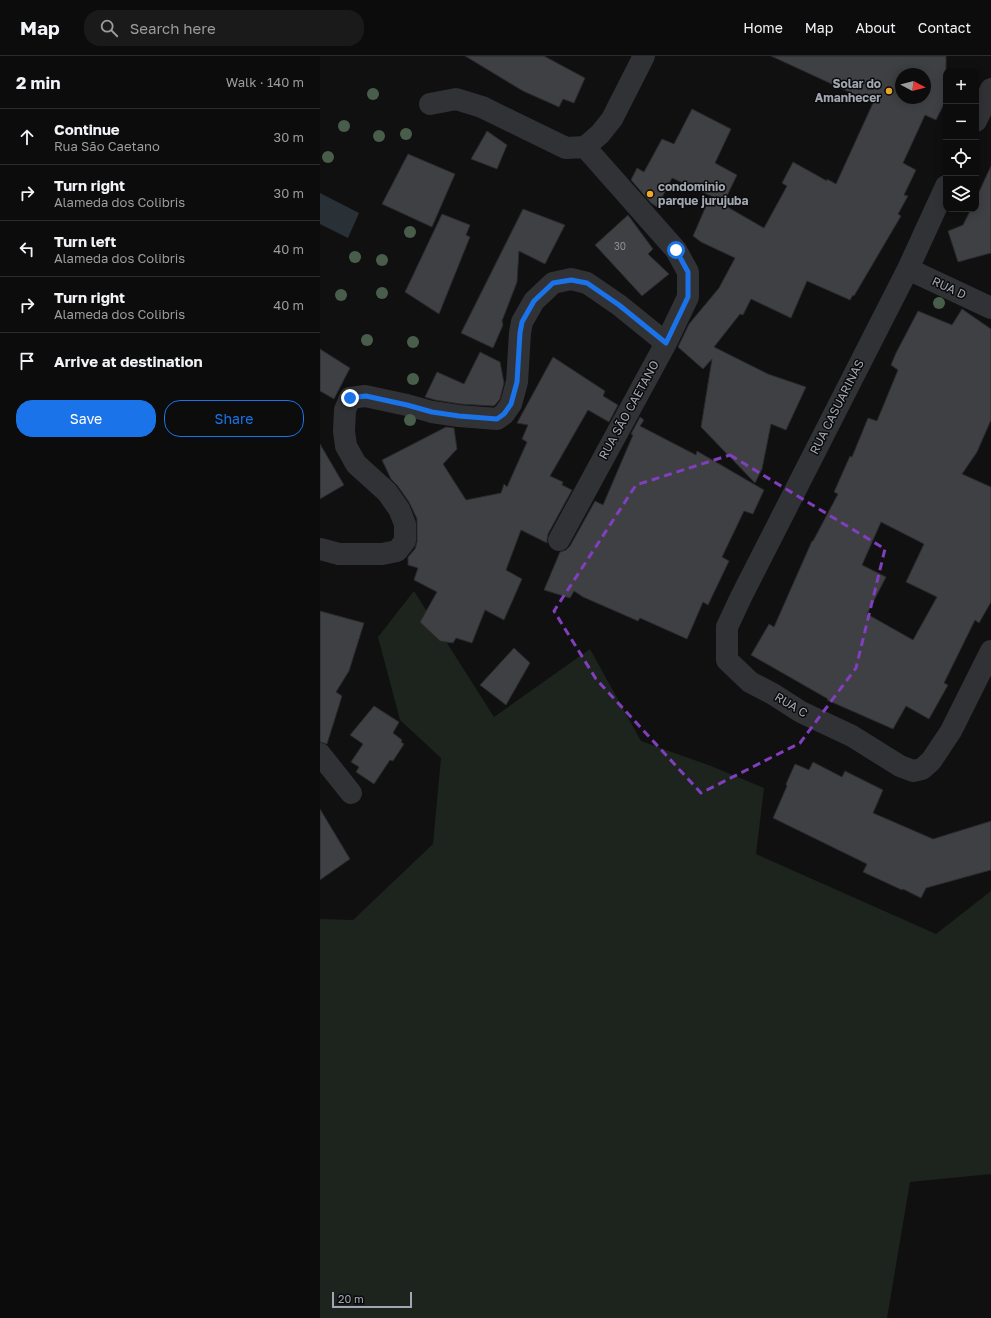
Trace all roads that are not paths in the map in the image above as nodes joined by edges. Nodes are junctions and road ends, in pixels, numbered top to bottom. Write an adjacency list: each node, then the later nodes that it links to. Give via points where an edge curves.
1 (644, 56): 5 (street, via 612,119)
2 (991, 89): 4 (street)
3 (430, 104): 5 (street, via 456,99 482,107 566,148)
4 (979, 115)
5 (585, 147): 9 (street, RUA SÃO CAETANO, via 676,250 688,272 688,297)
6 (943, 193): 7 (street, RUA CASUARINAS)
7 (908, 269): 8 (street, RUA D); 12 (street, RUA CASUARINAS)
8 (991, 308)
9 (666, 343): 10 (street, RUA SÃO CAETANO); 11 (street, via 587,283 571,280 553,283 534,301 522,322 517,382 511,404 497,419 432,412 366,396 350,398 345,410 346,446 356,464 387,492 399,509 405,524 405,542 398,551 382,554 339,554)
10 (559, 540)
11 (320, 549)
12 (727, 627): 13 (street, RUA C, via 727,660 750,682 913,771 931,761)
13 (991, 651)
14 (320, 754): 15 (street)
15 (351, 793)

